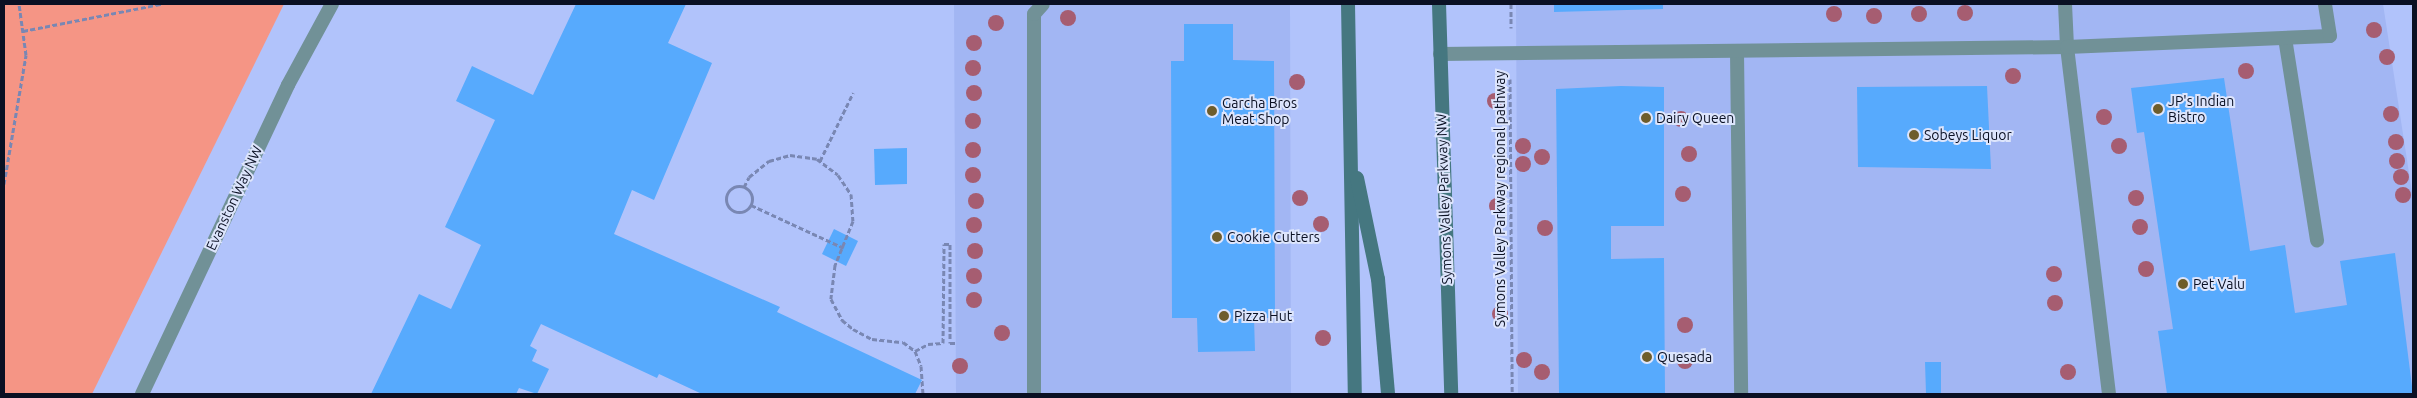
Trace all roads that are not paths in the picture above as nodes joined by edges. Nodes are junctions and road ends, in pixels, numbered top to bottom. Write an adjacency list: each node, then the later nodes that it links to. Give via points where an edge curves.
1 (332, 4): 13 (street, Evanston Way NW, via 284,94)
2 (1043, 4): 14 (street, via 1034,14)
3 (1348, 4): 11 (main road)
4 (1439, 4): 10 (main road, Symons Valley Parkway NW)
5 (2065, 4): 8 (street)
6 (2325, 4): 7 (street, via 2330,36)
7 (2285, 38): 8 (street); 12 (street)
8 (2067, 47): 9 (street); 19 (street)
9 (1737, 52): 10 (street); 18 (street)
10 (1440, 54): 17 (main road, Symons Valley Parkway NW)
11 (1350, 146): 15 (main road); 16 (main road, via 1378,279)
12 (2316, 240)
13 (142, 394)
14 (1034, 394)
15 (1355, 394)
16 (1388, 394)
17 (1450, 394)
18 (1741, 394)
19 (2109, 394)

